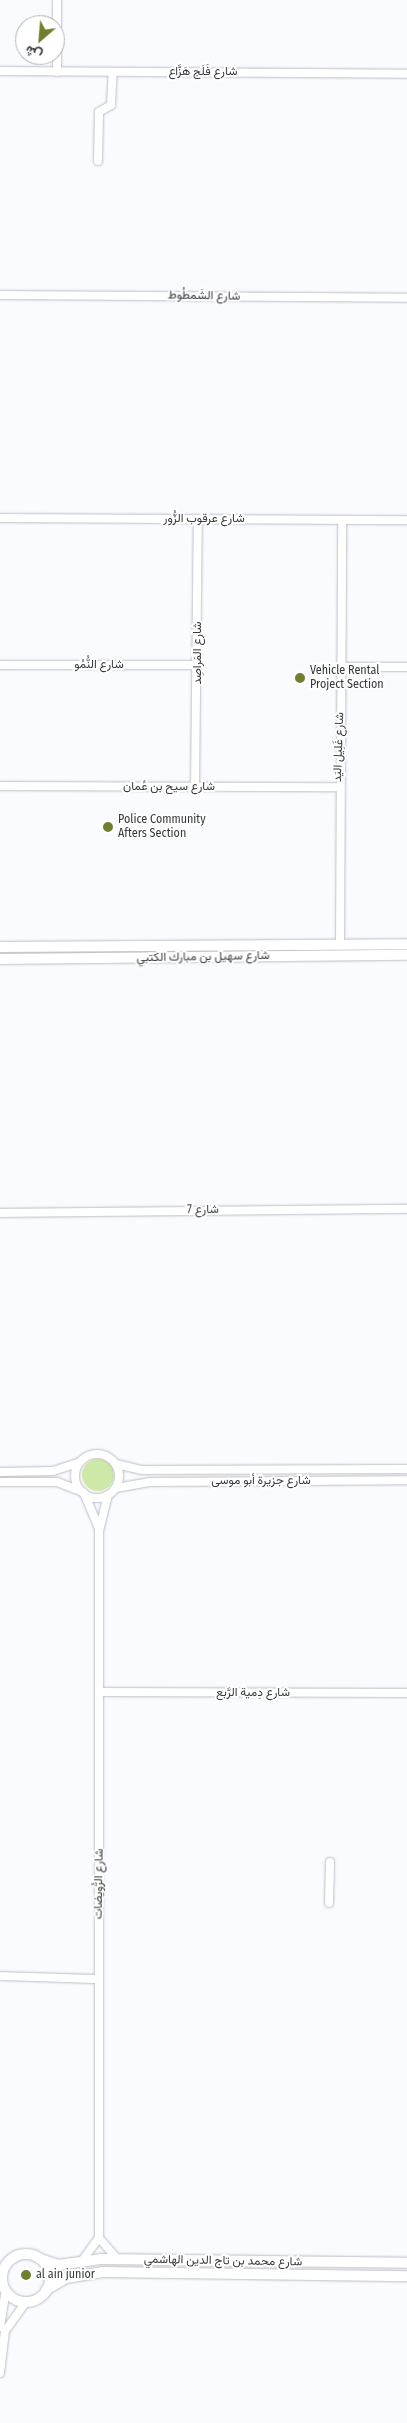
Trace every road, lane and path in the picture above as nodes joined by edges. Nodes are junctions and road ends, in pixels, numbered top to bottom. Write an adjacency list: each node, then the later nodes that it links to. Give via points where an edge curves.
1 (57, 0): 3 (street)
2 (0, 71): 3 (street, شارع فَلَج هَزَّاع)
3 (57, 72): 4 (street, شارع فَلَج هَزَّاع)
4 (113, 72): 5 (street, شارع فَلَج هَزَّاع); 6 (street, via 112,105 99,112)
5 (407, 74)
6 (98, 161)
7 (0, 294): 8 (street, شارع الشَمطُوط)
8 (407, 298)
9 (0, 518): 10 (street, شارع عرقوب الزُّور)
10 (198, 519): 11 (street, شارع عرقوب الزُّور); 14 (street, شارع المَراصِد)
11 (342, 520): 12 (street, شارع عرقوب الزُّور); 15 (street, شارع غَلِيل اليَد)
12 (407, 520)
13 (0, 665): 14 (street, شارع النُّمُو)
14 (198, 665): 18 (street, شارع المَراصِد)
15 (342, 667): 16 (street); 19 (street, شارع غَلِيل اليَد)
16 (407, 667)
17 (0, 786): 18 (street, شارع سيح بن عُمان)
18 (195, 787): 19 (street, شارع سيح بن عُمان)
19 (337, 788): 21 (street, شارع غَلِيل اليَد)
20 (407, 944): 21 (street, شارع سهيل بن مبارك الكتبي)
21 (340, 945): 22 (street, شارع سهيل بن مبارك الكتبي)
22 (0, 947)
23 (407, 955): 24 (street, شارع سهيل بن مبارك الكتبي)
24 (0, 959)
25 (407, 1208): 26 (street, شارع 7)
26 (0, 1213)
27 (80, 1462): 28 (street, via 98,1454); 30 (street, via 53,1471); 34 (street, via 76,1479)
28 (116, 1464): 29 (street, شارع جزيرة أبو موسى, via 143,1470); 33 (street)
29 (407, 1469)
30 (0, 1472)
31 (407, 1480): 33 (street, شارع جزيرة أبو موسى, via 150,1482)
32 (0, 1482): 34 (street, via 57,1482)
33 (116, 1488): 35 (street)
34 (82, 1492): 35 (street); 36 (street, شارع الرُّويضات)
35 (108, 1496): 36 (street, شارع الرُّويضات)
36 (99, 1530): 37 (street, شارع الرُّويضات)
37 (100, 1692): 38 (street, شارع دِمية الرَّبع); 42 (street, شارع الرُّويضات)
38 (407, 1693)
39 (330, 1862): 40 (street)
40 (330, 1904)
41 (0, 1976): 42 (street)
42 (98, 1979): 43 (street, شارع الرُّويضات)
43 (99, 2238): 45 (street); 47 (street)
44 (40, 2259): 46 (street, via 28,2255); 47 (street, شارع محمد بن تاج الدين الهاشمي, via 58,2265); 51 (street, via 48,2270)
45 (118, 2260): 47 (street, شارع محمد بن تاج الدين الهاشمي); 48 (street, شارع محمد بن تاج الدين الهاشمي)
46 (5, 2261): 50 (street)
47 (82, 2261)
48 (407, 2263)
49 (407, 2276): 51 (street, شارع محمد بن تاج الدين الهاشمي, via 102,2272 66,2278)
50 (3, 2285): 52 (street); 53 (street)
51 (46, 2290): 52 (street)
52 (26, 2302): 54 (street, via 9,2322)
53 (0, 2327)
54 (1, 2346): 55 (street)
55 (0, 2373)

